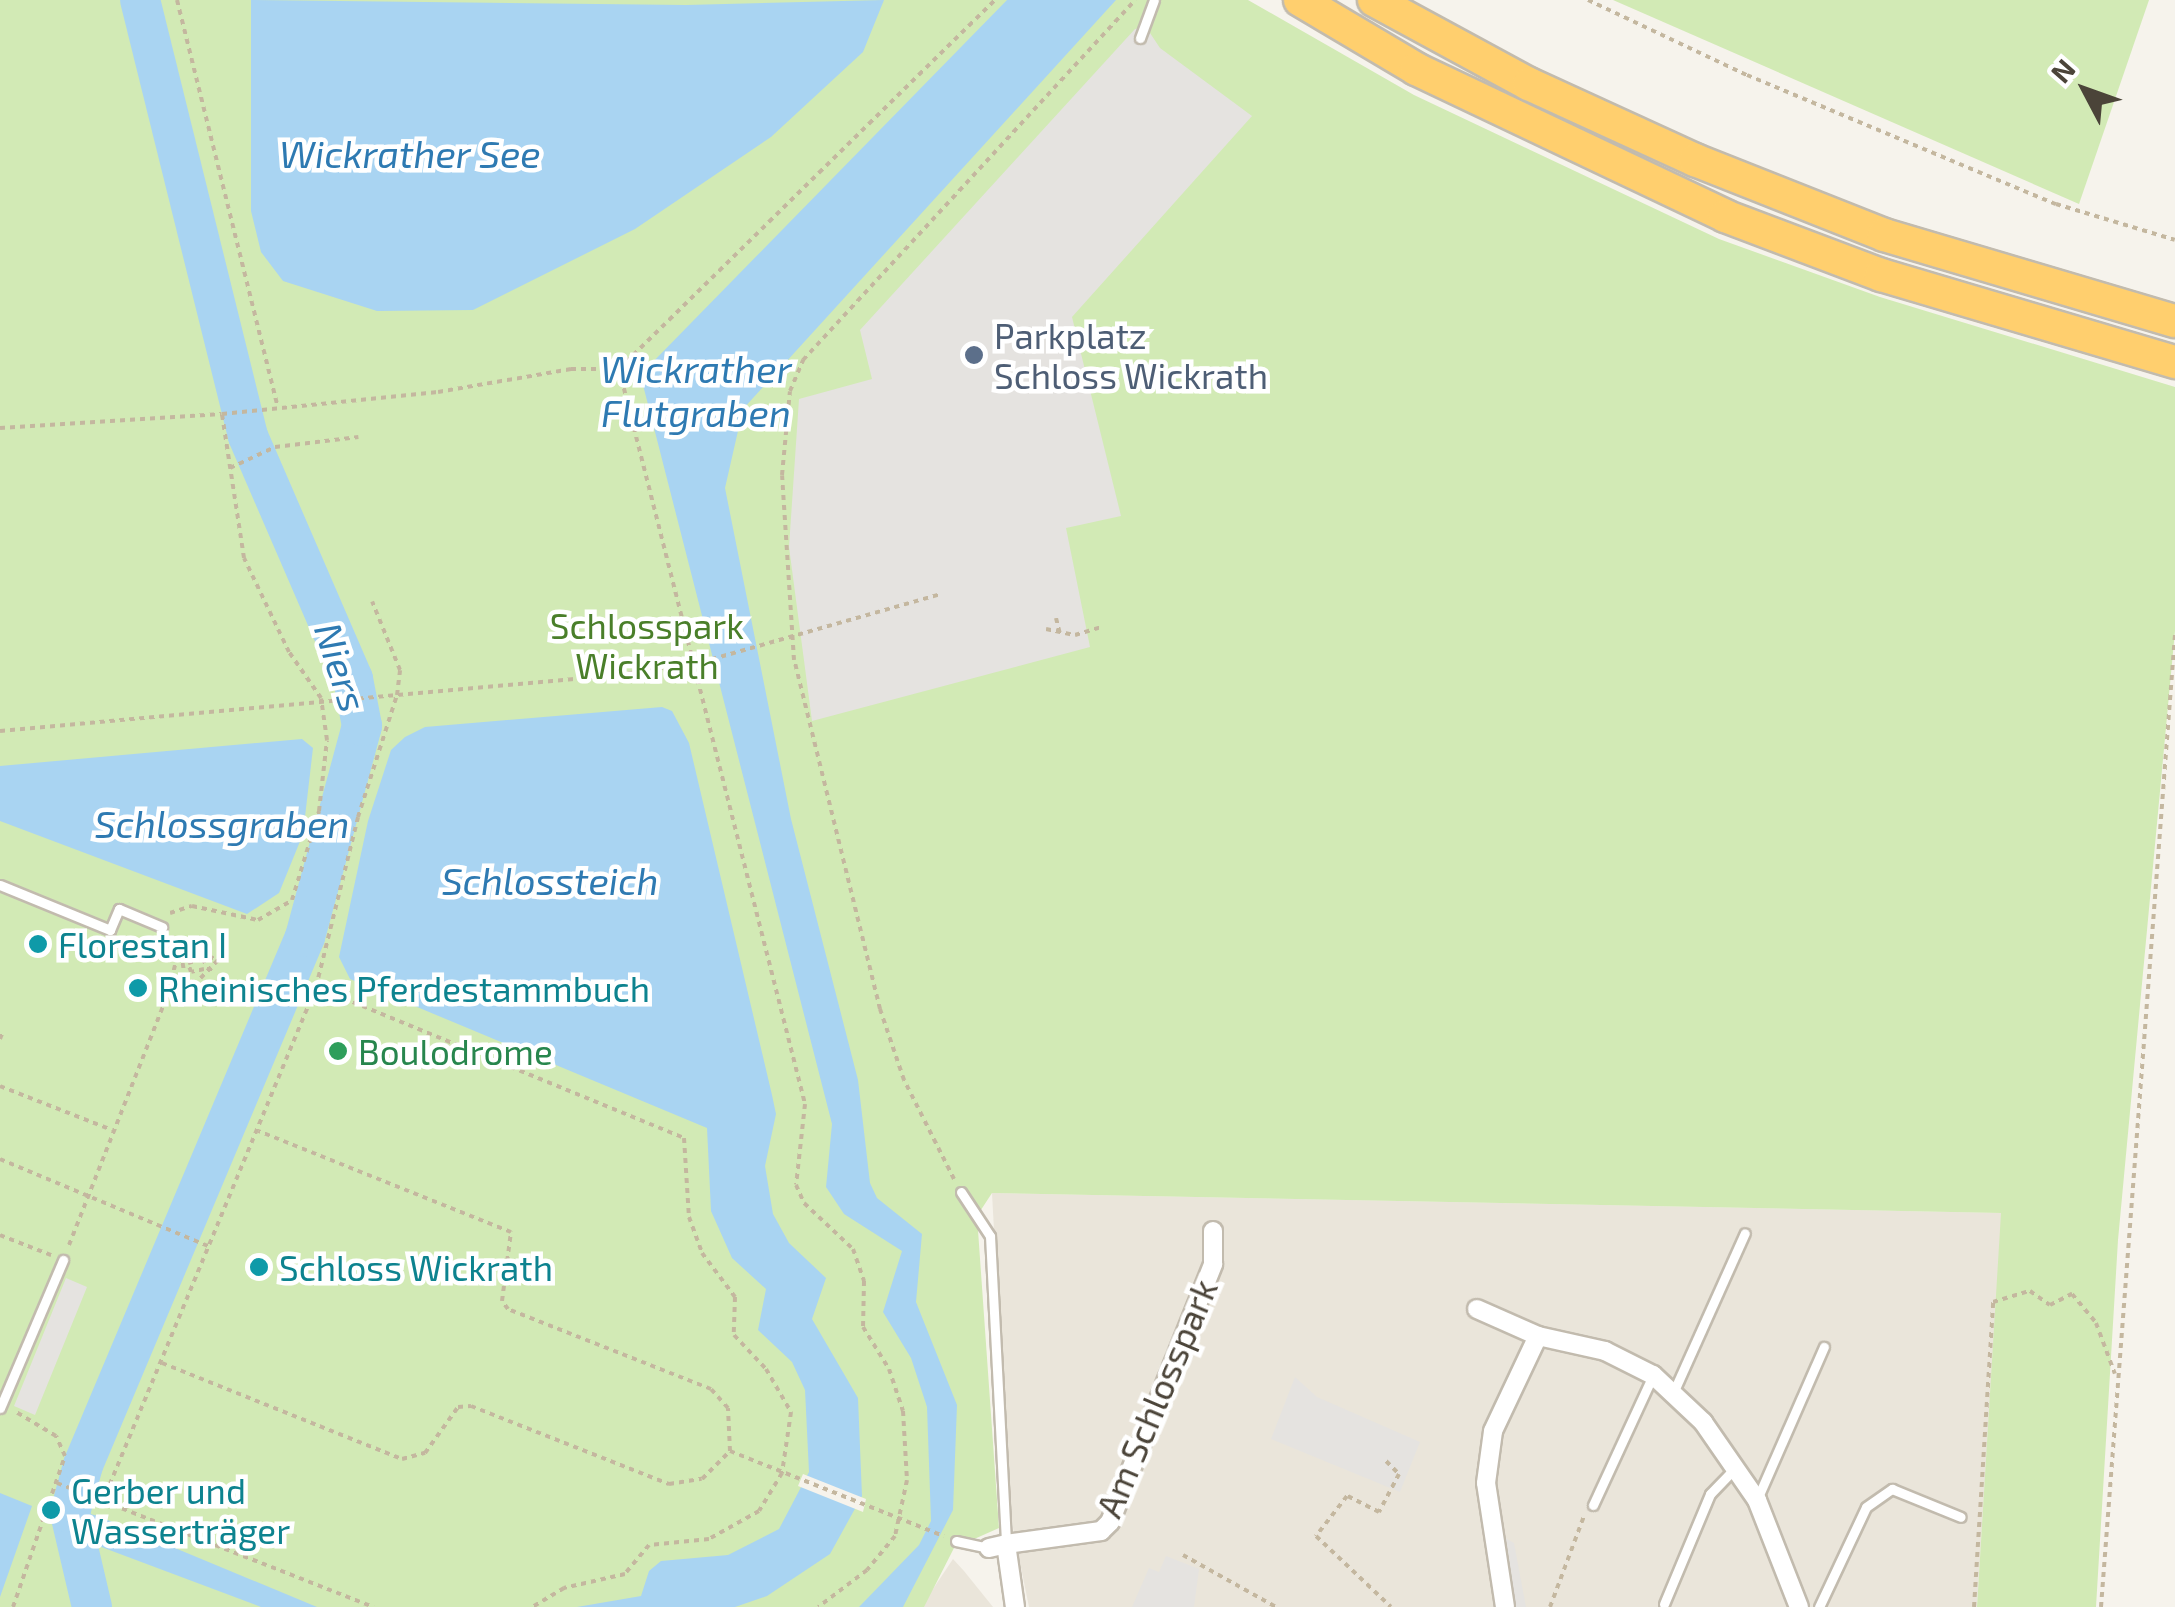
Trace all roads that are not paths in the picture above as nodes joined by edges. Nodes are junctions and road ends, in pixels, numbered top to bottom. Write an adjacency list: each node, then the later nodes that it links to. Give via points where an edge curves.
1 (1154, 0): 4 (lane)
2 (1300, 0): 6 (highway, via 1416,69 1725,216 1881,275)
3 (1374, 0): 5 (highway, via 1529,84 1884,236)
4 (1140, 38)
5 (2175, 321)
6 (2175, 362)
7 (0, 886): 8 (lane, via 110,930 119,910)
8 (162, 928)
9 (961, 1192): 24 (lane, via 990,1236)
10 (1213, 1230): 24 (street, Am Schlosspark, via 1213,1264 1110,1522 1102,1531)
11 (1746, 1233): 17 (lane)
12 (63, 1260): 18 (lane)
13 (1477, 1308): 14 (street)
14 (1538, 1336): 16 (street, via 1605,1350); 28 (street, via 1493,1431 1486,1482)
15 (1824, 1347): 20 (lane)
16 (1653, 1375): 17 (street); 21 (lane)
17 (1673, 1393): 19 (street)
18 (2, 1408)
19 (1735, 1468): 20 (street); 25 (lane, via 1710,1494)
20 (1756, 1500): 26 (street)
21 (1593, 1505)
22 (1962, 1517): 29 (lane, via 1892,1489 1866,1507)
23 (956, 1541): 24 (lane)
24 (997, 1546): 27 (street)
25 (1664, 1604)
26 (1796, 1606)
27 (1014, 1607)
28 (1505, 1607)
29 (1819, 1607)

